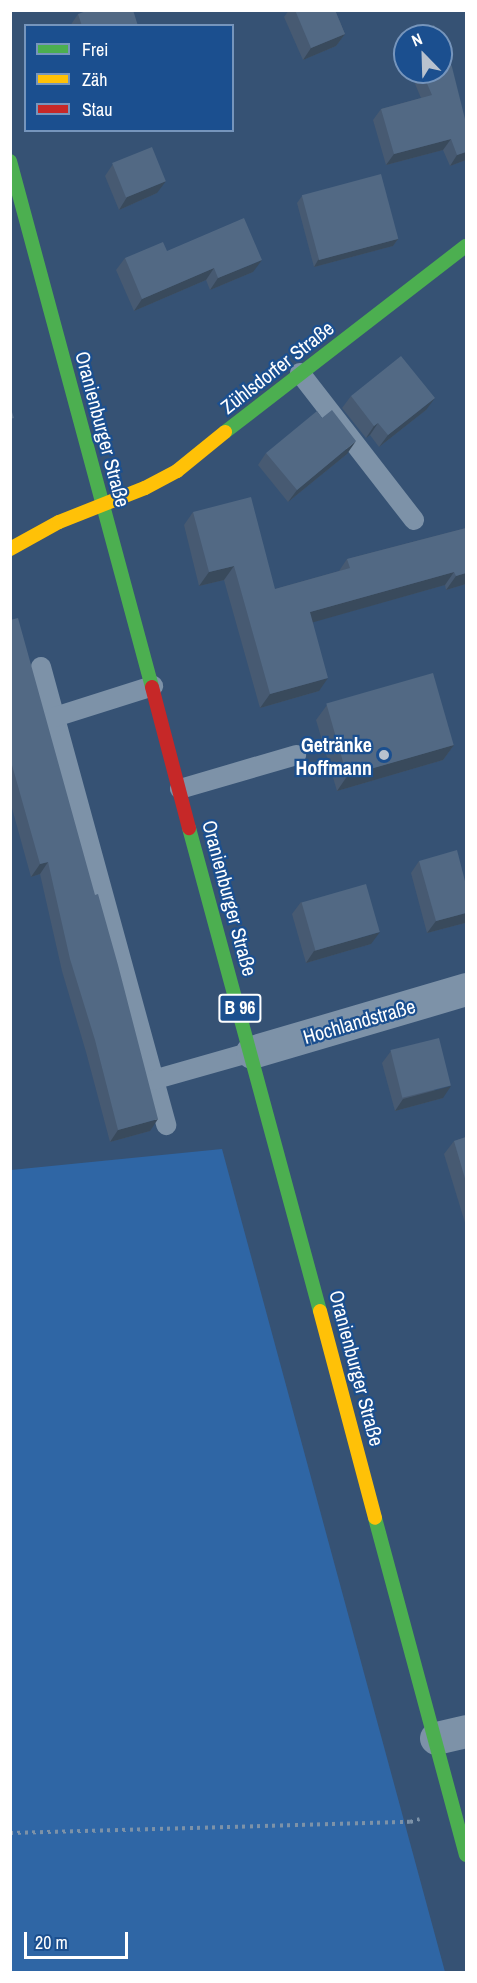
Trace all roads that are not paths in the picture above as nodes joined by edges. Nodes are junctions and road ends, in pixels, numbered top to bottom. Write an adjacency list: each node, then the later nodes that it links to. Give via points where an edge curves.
1 (10, 161): 4 (main road, Oranienburger Straße / B 96)
2 (466, 246): 3 (main road, Zühlsdorfer Straße)
3 (300, 373): 4 (main road, Zühlsdorfer Straße, via 177,471); 5 (lane)
4 (103, 504): 6 (main road, Zühlsdorfer Straße); 8 (main road, Oranienburger Straße / B 96)
5 (414, 519)
6 (10, 549)
7 (41, 667): 9 (lane)
8 (153, 686): 9 (lane); 11 (main road, Oranienburger Straße / B 96)
9 (55, 717): 14 (lane)
10 (296, 755): 11 (lane)
11 (180, 789): 13 (main road, Oranienburger Straße / B 96)
12 (466, 989): 13 (street, Hochlandstraße)
13 (252, 1052): 14 (lane); 16 (main road, Oranienburger Straße / B 96)
14 (153, 1080): 15 (lane)
15 (166, 1125)
16 (451, 1734): 17 (main road, Oranienburger Straße / B 96, via 454,1809)
17 (466, 1855)

